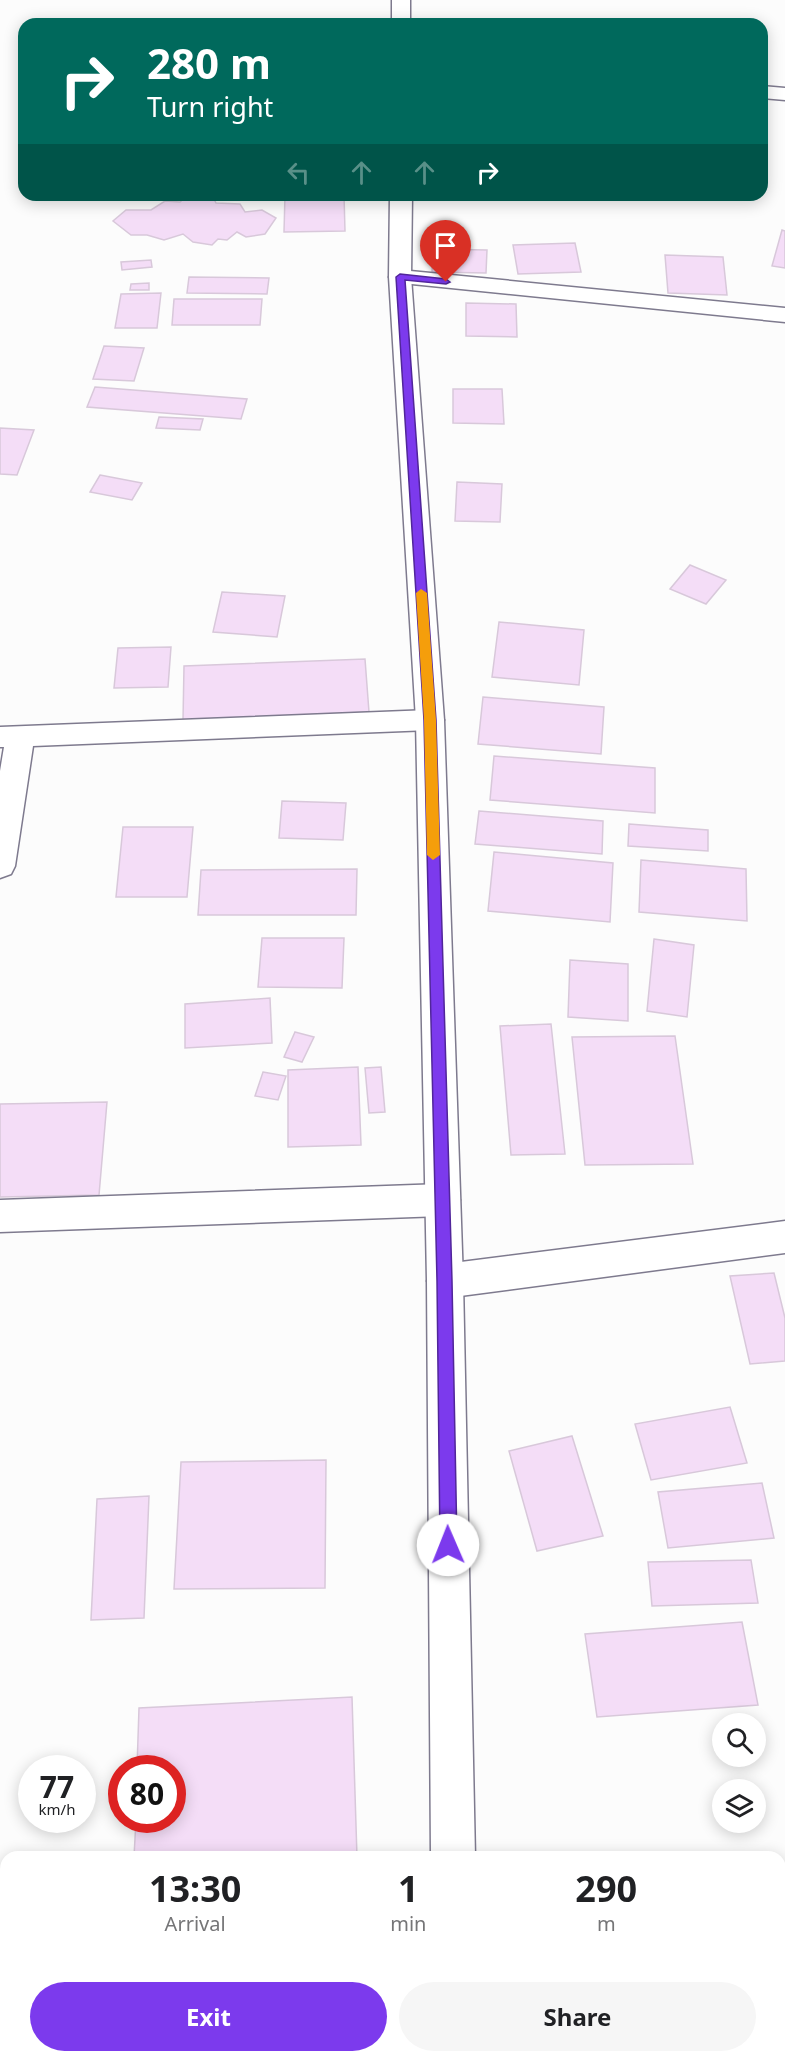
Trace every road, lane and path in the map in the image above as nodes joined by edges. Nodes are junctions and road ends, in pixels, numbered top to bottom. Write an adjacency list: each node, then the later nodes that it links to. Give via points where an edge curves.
1 (402, 0): 2 (main road)
2 (401, 18)
3 (768, 93): 4 (main road)
4 (785, 94)
5 (401, 201): 6 (main road)
6 (400, 277): 7 (main road); 8 (main road)
7 (785, 315)
8 (430, 720): 9 (main road); 11 (main road)
9 (10, 737): 10 (main road)
10 (0, 866)
11 (442, 1200): 12 (main road); 14 (main road)
12 (0, 1216)
13 (785, 1237): 14 (main road)
14 (445, 1281): 15 (main road)
15 (453, 1851)

